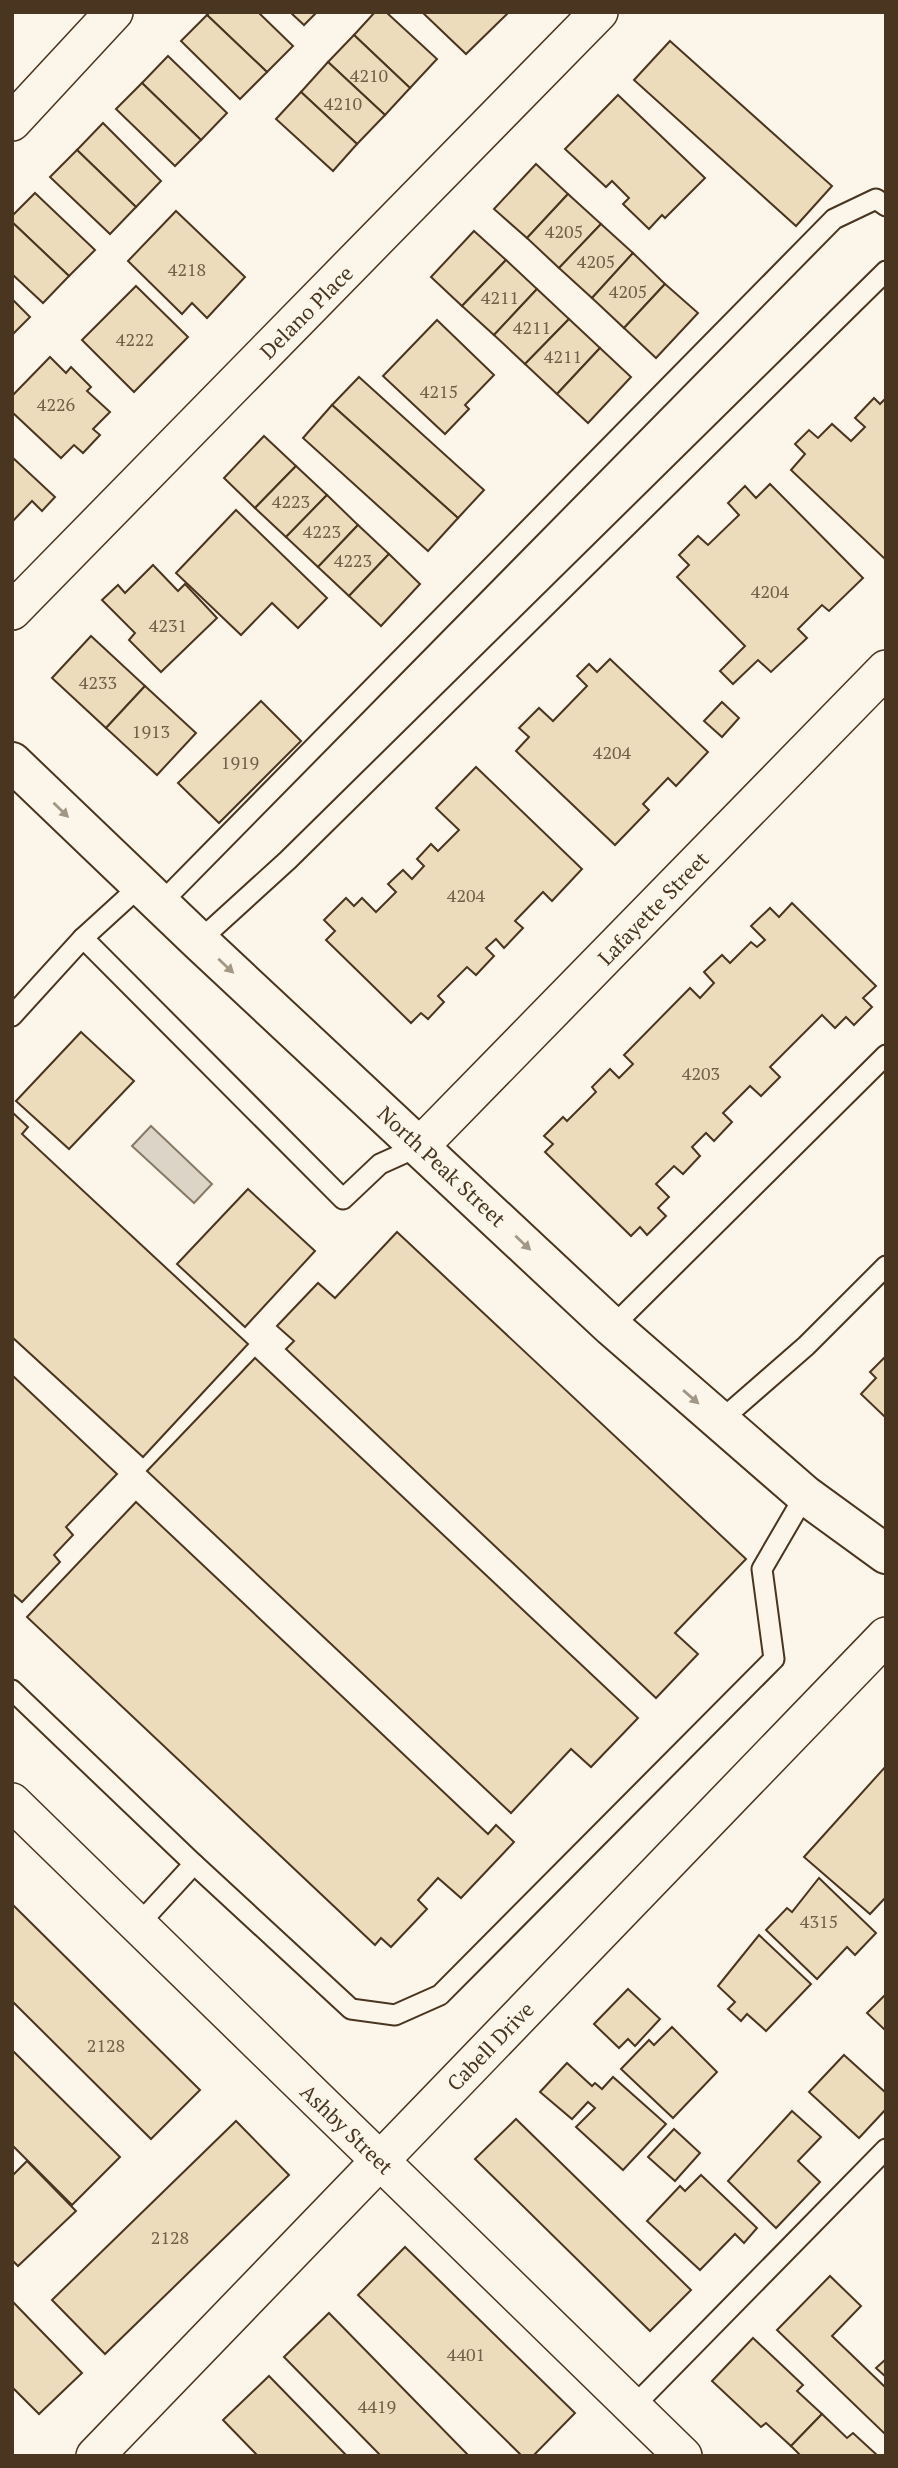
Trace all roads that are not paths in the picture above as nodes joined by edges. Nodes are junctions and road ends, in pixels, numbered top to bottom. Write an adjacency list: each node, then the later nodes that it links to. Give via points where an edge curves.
1 (114, 12): 3 (street)
2 (599, 12): 6 (street, Delano Place)
3 (12, 122)
4 (886, 206): 9 (lane, via 876,199 834,219)
5 (886, 271): 11 (lane, via 288,860)
6 (12, 611)
7 (886, 670): 14 (street, Lafayette Street)
8 (12, 762): 9 (main road, North Peak Street, one-way to 9)
9 (150, 895): 10 (lane); 11 (main road, North Peak Street)
10 (83, 938): 12 (lane); 14 (lane, via 343,1199 380,1164)
11 (199, 941): 14 (main road, North Peak Street, one-way to 14)
12 (12, 1016)
13 (886, 1055): 16 (lane)
14 (420, 1146): 16 (main road, North Peak Street, one-way to 16)
15 (886, 1266): 17 (lane, via 806,1346)
16 (612, 1327): 17 (main road, North Peak Street, one-way to 17)
17 (720, 1421): 18 (main road, North Peak Street)
18 (805, 1495): 19 (main road, North Peak Street); 23 (lane, via 762,1569 774,1659 440,1995 395,2015 351,2010)
19 (886, 1554)
20 (886, 1636): 26 (street, Cabell Drive)
21 (12, 1690): 23 (lane)
22 (12, 1801): 24 (street, Ashby Street)
23 (194, 1864): 24 (lane)
24 (138, 1925): 26 (street, Ashby Street)
25 (886, 2149): 27 (lane)
26 (379, 2161): 27 (street, Ashby Street); 28 (street, Cabell Drive)
27 (633, 2407): 29 (street, Ashby Street)
28 (95, 2456)
29 (683, 2456)

